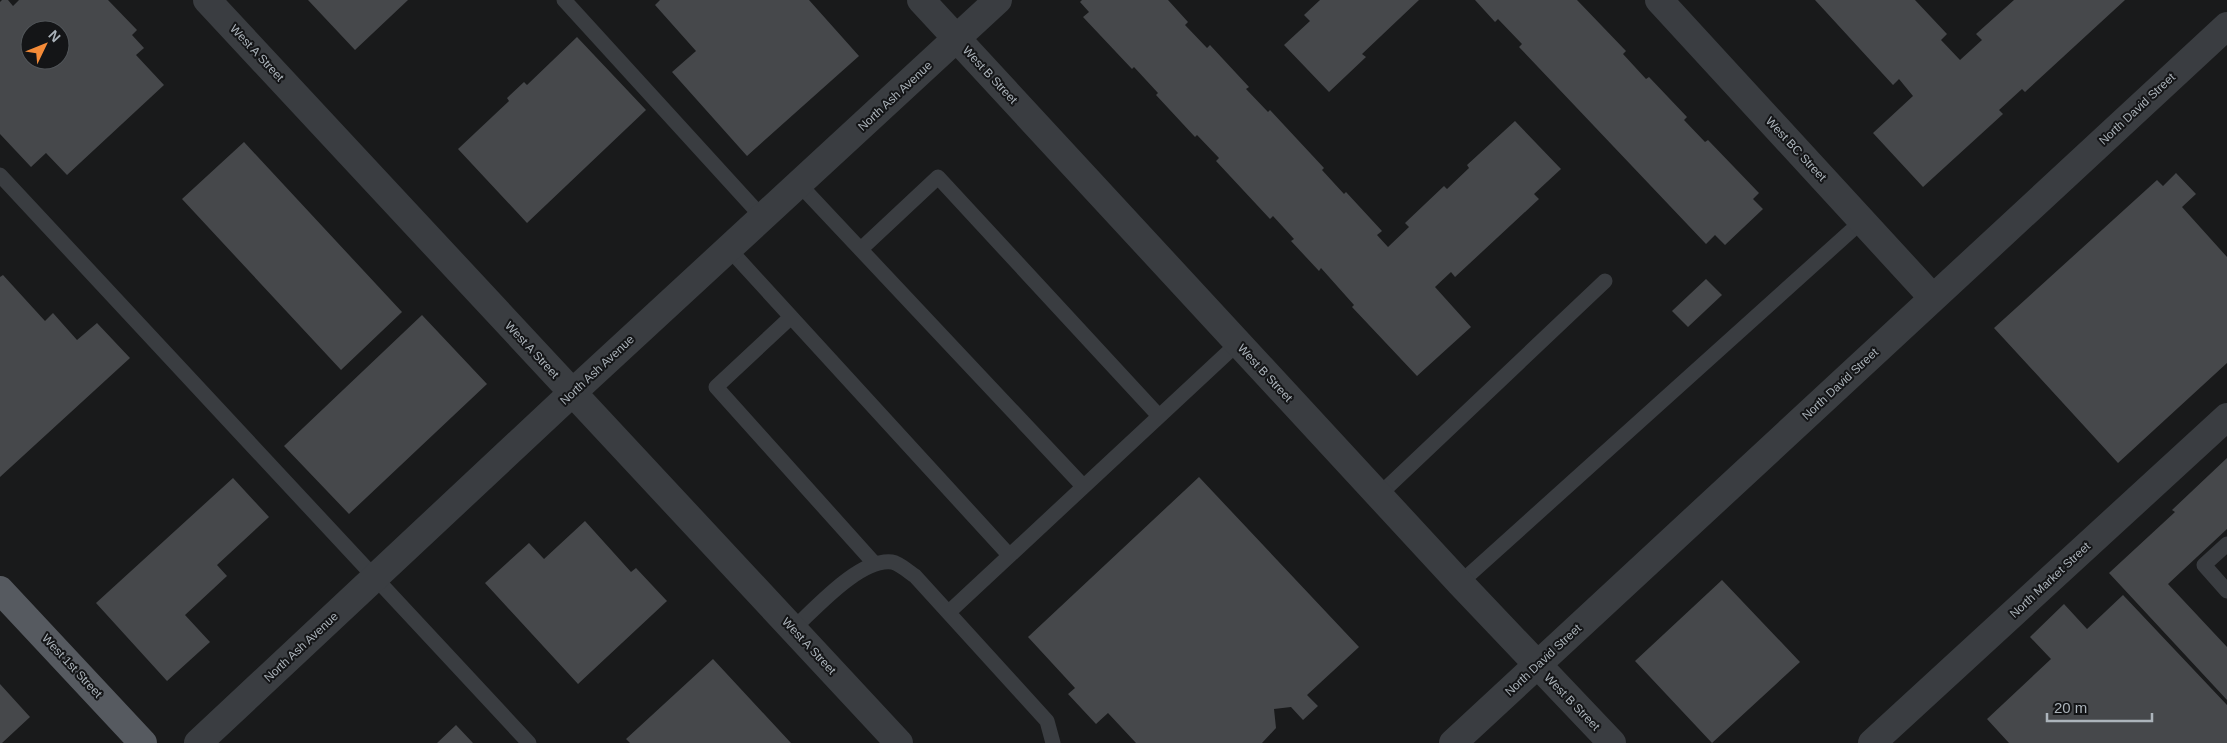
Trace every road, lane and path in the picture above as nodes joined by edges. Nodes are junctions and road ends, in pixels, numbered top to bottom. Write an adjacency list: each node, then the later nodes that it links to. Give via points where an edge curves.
1 (207, 0): 18 (street, West A Street)
2 (564, 0): 10 (lane)
3 (921, 0): 7 (street, West B Street)
4 (998, 0): 7 (street, North Ash Avenue)
5 (1659, 0): 11 (street, West BC Street)
6 (2227, 26): 15 (street, North David Street)
7 (957, 39): 9 (street, North Ash Avenue); 17 (street, West B Street)
8 (0, 175): 26 (lane)
9 (799, 184): 10 (street, North Ash Avenue); 13 (lane)
10 (763, 218): 12 (street, North Ash Avenue)
11 (1862, 221): 15 (street, West BC Street); 27 (lane)
12 (729, 249): 16 (lane); 18 (street, North Ash Avenue)
13 (861, 249): 19 (lane, via 938,177); 21 (lane)
14 (1605, 281): 22 (lane)
15 (1933, 298): 32 (street, North David Street)
16 (791, 317): 24 (lane); 25 (lane, via 716,387)
17 (1238, 343): 19 (lane); 22 (street, West B Street)
18 (572, 393): 26 (street, North Ash Avenue); 31 (street, West A Street)
19 (1159, 416): 21 (lane)
20 (2227, 417): 40 (street, North Market Street)
21 (1083, 486): 24 (lane)
22 (1378, 495): 27 (street, West B Street)
23 (2227, 544): 29 (lane, via 2204,565)
24 (1009, 555): 30 (lane)
25 (874, 564): 30 (lane, via 893,562 900,566 915,576); 31 (lane, via 854,575)
26 (374, 579): 34 (street, North Ash Avenue); 35 (lane)
27 (1460, 583): 32 (street, West B Street)
28 (0, 590): 33 (main road, West 1st Street)
29 (2227, 591)
30 (949, 612): 37 (lane, via 1047,721)
31 (793, 629): 36 (street, West A Street)
32 (1537, 665): 38 (street, North David Street); 39 (street, West B Street)
33 (143, 743)
34 (198, 743)
35 (529, 743)
36 (899, 743)
37 (1053, 743)
38 (1452, 743)
39 (1612, 743)
40 (1872, 743)

